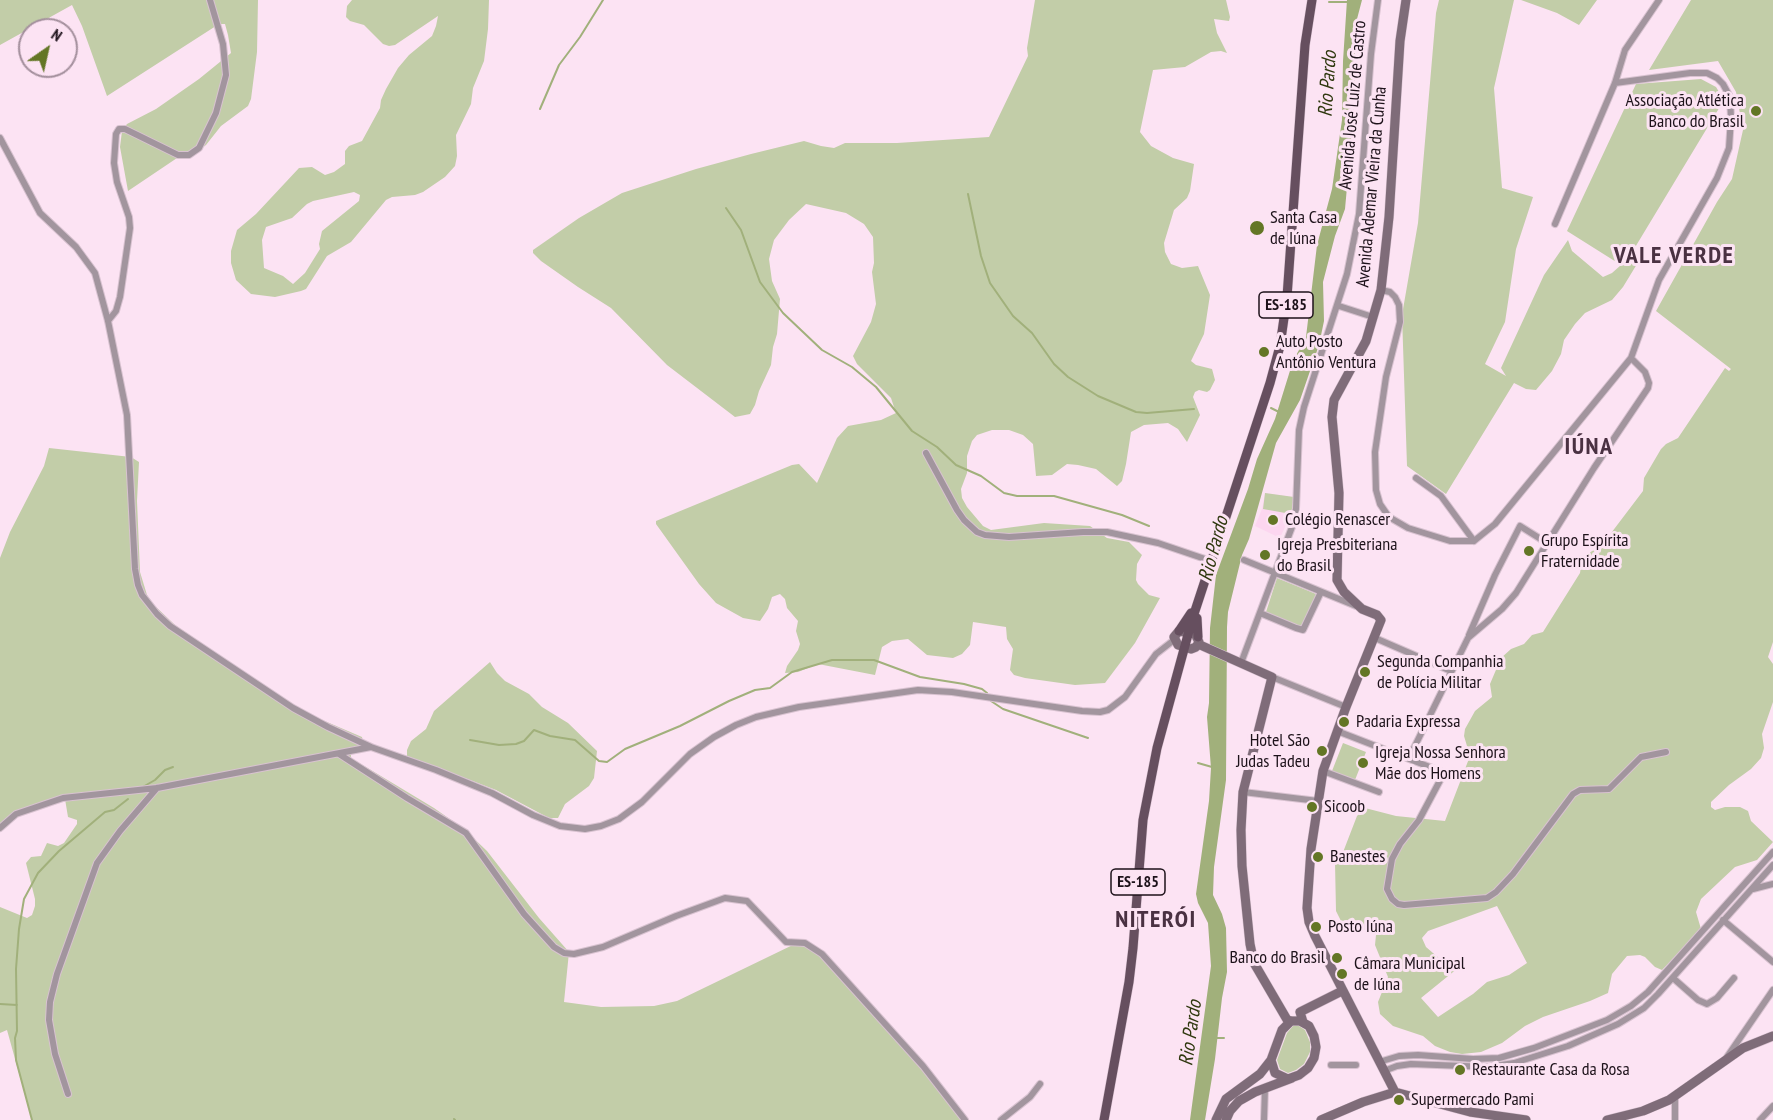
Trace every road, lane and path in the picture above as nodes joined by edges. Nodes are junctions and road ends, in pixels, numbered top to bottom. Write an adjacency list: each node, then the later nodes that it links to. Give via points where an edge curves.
1 (210, 0): 12 (street, via 223,44 226,75 216,113 199,148 189,155 178,155 124,129 116,134 116,172 130,228 118,305)
2 (1312, 0): 19 (main road, ES-185, via 1305,45 1283,329 1270,382)
3 (1378, 0): 10 (street, Avenida José Luiz de Castro, via 1359,214)
4 (1406, 0): 9 (street, Avenida Ademar Vieira da Cunha)
5 (1659, 0): 6 (street, via 1625,50)
6 (1615, 82): 8 (street); 13 (street, via 1707,73 1723,84 1731,107 1729,148 1724,163 1662,274)
7 (0, 138): 12 (street, via 40,213 76,247 95,273)
8 (1555, 224)
9 (1381, 290): 11 (street, Avenida Ademar Vieira da Cunha); 16 (street, via 1395,297 1400,322 1386,377 1376,452 1380,504 1389,517 1408,528 1450,540)
10 (1338, 306): 11 (street); 20 (street, Avenida José Luiz de Castro, via 1299,430 1294,518)
11 (1373, 317): 23 (street, Avenida Ademar Vieira da Cunha, via 1366,341 1334,400 1332,417 1339,493 1337,580)
12 (108, 321): 34 (street, via 127,415 135,569 142,595 170,626 293,708)
13 (1631, 358): 16 (street, via 1495,524); 17 (street, via 1646,372 1648,388)
14 (926, 453): 19 (street, via 957,510 977,532 1009,537 1107,532 1158,543)
15 (1416, 478): 16 (street, via 1441,496)
16 (1474, 541)
17 (1547, 543): 27 (street, via 1510,602); 27 (street, via 1520,526)
18 (1244, 560): 20 (street)
19 (1211, 561): 22 (main road, ES-185)
20 (1275, 572): 21 (street); 24 (street, Avenida José Luiz de Castro)
21 (1321, 592): 23 (street); 24 (street, via 1303,630)
22 (1199, 598): 25 (main road); 28 (main road, via 1196,624)
23 (1362, 609): 26 (street, via 1382,620)
24 (1260, 613): 29 (street, Avenida José Luiz de Castro)
25 (1183, 638): 28 (street); 28 (street, via 1193,648); 34 (street, via 1156,654 1125,697 1108,710 1082,711 918,690 756,717 714,737 690,754 619,819 585,829 560,826 492,793); 74 (main road, ES-185, via 1143,820 1133,948)
26 (1375, 638): 30 (street); 32 (street)
27 (1468, 638): 30 (street)
28 (1201, 643): 29 (street)
29 (1241, 663): 31 (street)
30 (1451, 671): 37 (street)
31 (1272, 677): 32 (street); 42 (street)
32 (1346, 707): 33 (street)
33 (1337, 731): 37 (street); 38 (street)
34 (371, 747): 36 (street)
35 (1666, 752): 39 (street, via 1641,757 1609,789 1573,794 1514,874 1487,898 1398,904 1387,889 1392,860)
36 (339, 754): 41 (street); 72 (street, via 466,833 524,914 564,953 603,946 725,898 747,901 786,942 805,943 822,954)
37 (1409, 758): 39 (street)
38 (1323, 771): 43 (street); 44 (street)
39 (1444, 772): 40 (street)
40 (1453, 776)
41 (157, 788): 45 (street, via 63,798 16,814); 69 (street, via 98,863 57,974 49,1020)
42 (1243, 792): 44 (street); 57 (street, via 1242,866 1252,953 1264,983)
43 (1379, 792)
44 (1318, 801): 55 (street, via 1307,886 1308,918)
45 (0, 828)
46 (1773, 852): 60 (street, via 1648,992 1607,1020 1499,1058 1418,1055)
47 (1773, 865): 49 (street)
48 (1773, 884): 49 (street)
49 (1752, 889): 50 (street)
50 (1723, 920): 51 (street); 52 (street)
51 (1773, 962)
52 (1673, 978): 53 (street, via 1707,1004); 64 (street, via 1644,1008 1618,1024 1537,1057 1489,1067 1411,1064)
53 (1734, 978)
54 (1773, 990): 61 (street)
55 (1342, 991): 56 (street, via 1300,1012); 60 (street)
56 (1303, 1022): 57 (street); 65 (street, via 1314,1036 1315,1053 1308,1068)
57 (1289, 1023): 59 (street, via 1282,1030)
58 (1773, 1036): 61 (street, via 1743,1048)
59 (1271, 1060): 65 (street, via 1279,1076); 75 (street, via 1260,1074 1227,1099)
60 (1379, 1062): 64 (street)
61 (1723, 1062): 70 (street)
62 (1331, 1065): 63 (street)
63 (1356, 1065)
64 (1384, 1071): 68 (street)
65 (1294, 1077): 67 (street)
66 (1041, 1084): 73 (street)
67 (1265, 1089): 76 (street, via 1239,1101); 77 (street)
68 (1395, 1092): 78 (street); 79 (street, via 1470,1112)
69 (68, 1094)
70 (1675, 1097): 80 (street); 81 (street)
71 (1773, 1106): 82 (street)
72 (965, 1120)
73 (1001, 1120)
74 (1104, 1120)
75 (1216, 1120)
76 (1227, 1120)
77 (1264, 1120)
78 (1321, 1120)
79 (1526, 1120)
80 (1608, 1120)
81 (1675, 1120)
82 (1760, 1120)

